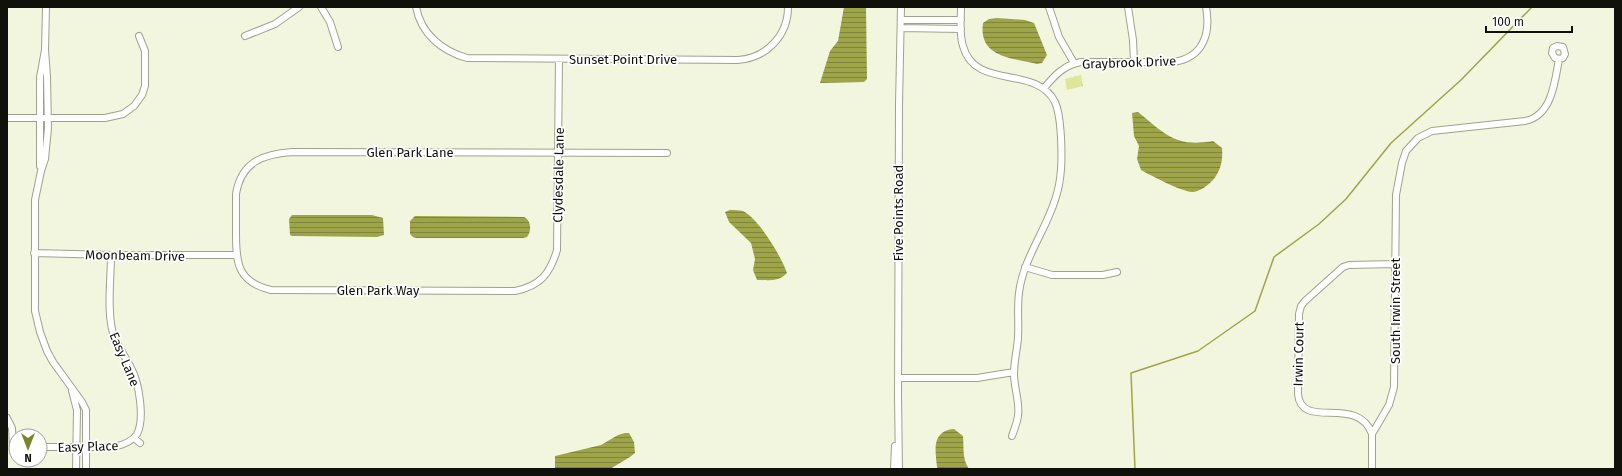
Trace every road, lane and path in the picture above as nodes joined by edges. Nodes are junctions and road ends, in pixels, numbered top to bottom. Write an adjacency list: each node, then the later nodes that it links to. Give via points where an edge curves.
1 (46, 7): 26 (street)
2 (299, 7): 16 (street, via 276,24)
3 (321, 7): 19 (street, via 330,22)
4 (416, 7): 17 (street, Sunset Point Drive, via 424,28)
5 (788, 7): 20 (street, Sunset Point Drive, via 784,29 774,44 761,54 746,60)
6 (901, 7): 11 (street, Five Points Road)
7 (961, 7): 12 (street)
8 (1049, 7): 23 (street, via 1059,37)
9 (1128, 7): 22 (street)
10 (1206, 7): 22 (street, Graybrook Drive, via 1207,32 1203,43 1187,58 1176,62)
11 (901, 20): 12 (street); 13 (street, Five Points Road)
12 (961, 20): 14 (street)
13 (901, 28): 14 (street); 37 (street, Five Points Road)
14 (961, 29): 24 (street, via 964,51 978,68 994,75 1032,82)
15 (139, 36): 26 (street, via 145,51 146,79 136,109 114,118)
16 (245, 36)
17 (433, 39): 18 (street); 20 (street, Sunset Point Drive, via 449,51 468,58)
18 (427, 44)
19 (338, 47)
20 (559, 59): 27 (street, Clydesdale Lane)
21 (1559, 59): 32 (street, South Irwin Street, via 1548,103 1538,116 1525,121 1432,131 1418,138 1407,149 1396,195)
22 (1134, 62): 23 (street, Graybrook Drive)
23 (1074, 63): 24 (street, Graybrook Drive, via 1060,70)
24 (1044, 88): 33 (street, via 1052,97 1058,111 1062,151 1061,174 1054,205)
25 (7, 118): 26 (street)
26 (44, 118): 29 (street, via 47,148 35,200)
27 (558, 152): 28 (street, Glen Park Lane); 31 (street, Glen Park Lane, via 292,152 265,156 249,165 237,186); 35 (street, Clydesdale Lane, via 557,250 553,264 545,277)
28 (667, 153)
29 (34, 253): 30 (street, Moonbeam Drive); 38 (street, via 34,301 40,332 53,362)
30 (111, 255): 31 (street, Moonbeam Drive); 44 (street, Easy Lane, via 112,331 135,376 140,396 139,426)
31 (236, 256): 35 (street, Glen Park Way, via 245,276 271,290 515,291)
32 (1395, 264): 42 (street, South Irwin Street, via 1394,390 1389,405); 42 (street, Irwin Court, via 1343,267 1305,301 1298,314 1298,394 1301,405 1310,411 1354,414 1365,422)
33 (1025, 267): 34 (street, via 1052,275 1103,275); 36 (street, via 1019,294)
34 (1117, 272)
35 (536, 283)
36 (1014, 372): 37 (street, via 977,378); 43 (street, via 1018,410)
37 (898, 378): 40 (street, Five Points Road)
38 (71, 387): 47 (street, via 77,410); 48 (street, via 86,410)
39 (7, 418): 41 (street)
40 (898, 419): 51 (street); 52 (street)
41 (12, 428)
42 (1372, 434): 53 (street)
43 (1012, 436)
44 (134, 438): 45 (street); 48 (street, Easy Place, via 114,448)
45 (140, 443)
46 (48, 447): 47 (street, Easy Place)
47 (77, 447): 48 (street, Easy Place); 49 (street)
48 (86, 447): 50 (street)
49 (76, 469)
50 (86, 469)
51 (894, 469)
52 (899, 469)
53 (1372, 469)

